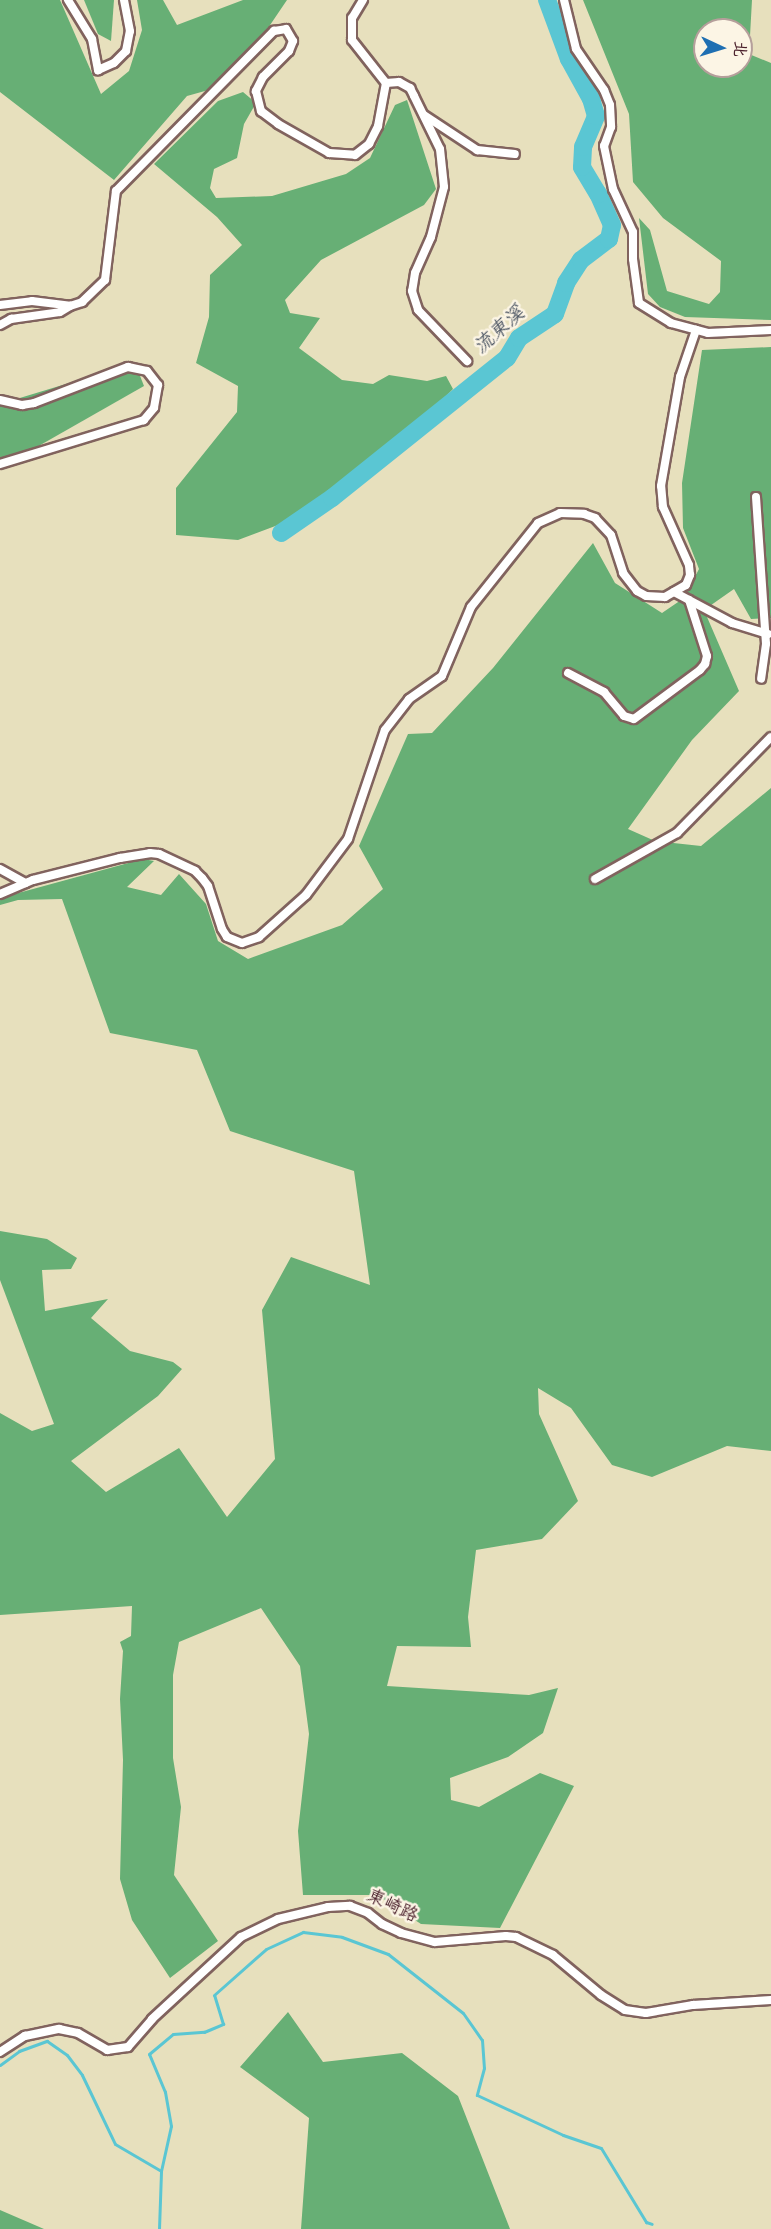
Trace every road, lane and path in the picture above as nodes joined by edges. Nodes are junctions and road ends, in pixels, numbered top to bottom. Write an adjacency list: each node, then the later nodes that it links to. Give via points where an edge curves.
1 (68, 0): 2 (street, via 92,39 98,70 114,63 126,51 130,31)
2 (124, 0)
3 (363, 0): 5 (street, via 352,18 352,40)
4 (564, 0): 11 (street, via 576,49 610,105 610,127 604,146 614,189 633,232 636,296 644,308)
5 (386, 83): 6 (street, via 399,82 410,88); 9 (street, via 378,126 369,144 355,155 328,153 261,111 256,91 293,41 286,29 274,31 116,191 105,279 82,302)
6 (424, 115): 7 (street, via 477,150); 13 (street, via 440,149 444,187 411,291 418,310)
7 (515, 154)
8 (0, 304): 9 (street, via 32,301)
9 (70, 306): 10 (street, via 60,312 11,318)
10 (0, 325)
11 (696, 330): 12 (street); 17 (street, via 680,377 661,486 663,507 689,565 686,585)
12 (771, 330)
13 (467, 362)
14 (0, 400): 15 (street, via 22,405 34,403 128,367 147,371 158,385 154,408 144,420)
15 (0, 464)
16 (756, 497): 19 (street)
17 (674, 592): 18 (street); 25 (street, via 655,598 637,591 623,573 611,535 595,518 560,513 538,523 471,607 442,676 409,699 385,730 348,839 306,895 259,937 242,942 227,937 202,878 159,854 120,858)
18 (689, 600): 19 (street, via 732,623); 20 (street, via 707,656 705,664 634,719 624,716 604,692)
19 (768, 634): 21 (street)
20 (568, 673)
21 (761, 679)
22 (771, 737): 24 (street, via 677,833)
23 (0, 869): 25 (street)
24 (595, 879)
25 (25, 883): 26 (street)
26 (0, 894)
27 (771, 2000): 28 (street, 東崎路, via 693,2005 646,2013 625,2010 553,1955 516,1937 435,1942 401,1933 350,1906 328,1907 278,1919 241,1937 152,2019 128,2048 107,2050 78,2033 59,2029 25,2036)
28 (0, 2052)

